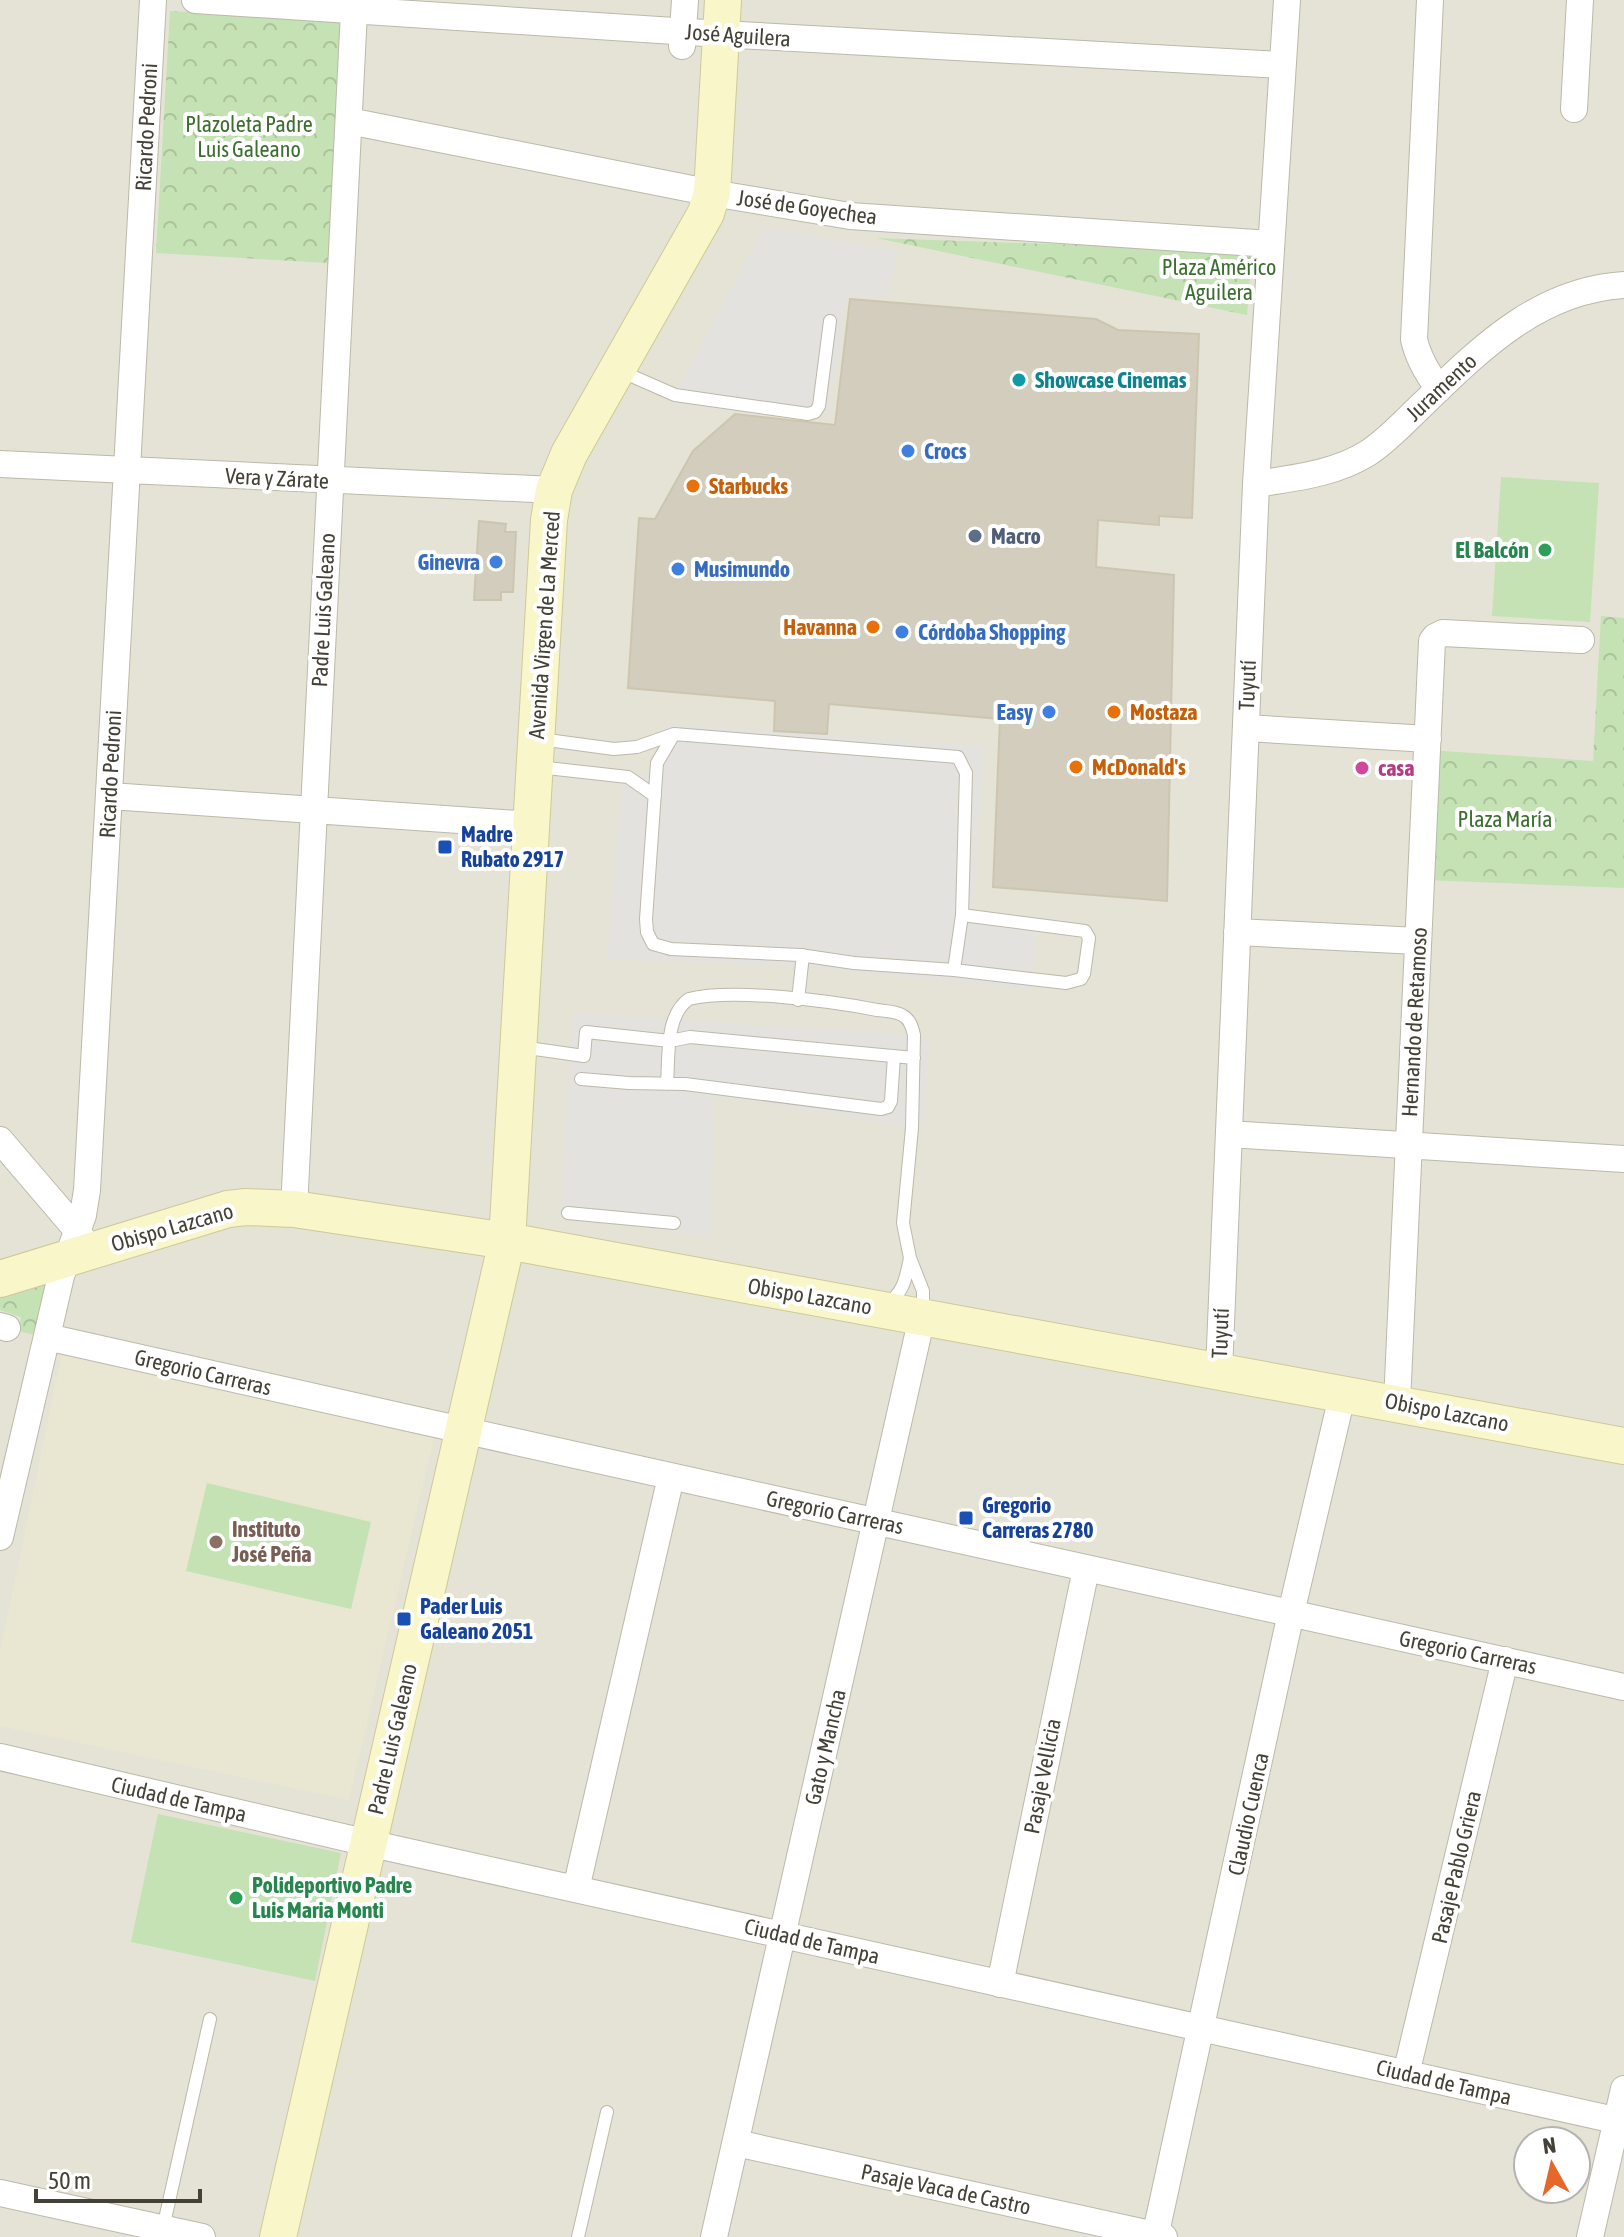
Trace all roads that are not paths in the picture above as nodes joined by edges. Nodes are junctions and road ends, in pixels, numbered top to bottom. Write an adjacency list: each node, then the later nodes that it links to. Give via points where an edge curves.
1 (153, 0): 20 (street, Ricardo Pedroni)
2 (195, 0): 7 (street, José Aguilera)
3 (685, 0): 9 (street)
4 (1287, 0): 10 (street, Tuyutí)
5 (1430, 0): 18 (street, via 1414,339)
6 (1580, 0): 11 (street)
7 (354, 11): 9 (street, José Aguilera); 12 (street, Padre Luis Galeano)
8 (722, 17): 9 (street, José Aguilera); 10 (street, José Aguilera); 13 (main road, Avenida Virgen de La Merced)
9 (683, 39)
10 (1282, 65): 14 (street, Tuyutí)
11 (1574, 109)
12 (349, 121): 13 (street, José de Goyechea); 21 (street, Padre Luis Galeano)
13 (712, 193): 14 (street, José de Goyechea, via 850,216); 17 (main road, Avenida Virgen de La Merced, via 706,213)
14 (1271, 244): 22 (street, Tuyutí)
15 (1624, 285): 18 (street, Juramento, via 1571,295 1514,323)
16 (830, 321): 17 (lane, via 819,406 808,414 675,395)
17 (617, 370): 23 (main road, Avenida Virgen de La Merced)
18 (1439, 389): 22 (street, Juramento, via 1365,455 1315,473)
19 (0, 464): 20 (street, Vera y Zárate)
20 (126, 471): 21 (street, Vera y Zárate); 29 (street, Ricardo Pedroni)
21 (329, 481): 23 (street, Vera y Zárate); 31 (street, Padre Luis Galeano)
22 (1256, 484): 25 (street, Tuyutí)
23 (554, 490): 28 (main road, Avenida Virgen de La Merced)
24 (1581, 640): 27 (street, Hernando de Retamoso, via 1443,633 1435,637)
25 (1246, 728): 27 (street); 34 (street, Tuyutí)
26 (674, 734): 28 (lane, via 637,747); 30 (lane, via 657,763); 33 (lane, via 958,757 966,773)
27 (1428, 739): 35 (street, Hernando de Retamoso)
28 (536, 753): 30 (lane, via 628,777); 32 (main road, Avenida Virgen de La Merced)
29 (110, 796): 31 (street); 53 (street, Ricardo Pedroni, via 87,1190)
30 (655, 796): 36 (lane, via 646,919 653,944)
31 (312, 810): 32 (street); 49 (street, Padre Luis Galeano)
32 (532, 825): 40 (main road, Avenida Virgen de La Merced)
33 (962, 915): 37 (lane); 37 (lane, via 1085,931 1089,938 1084,974 1066,983)
34 (1237, 932): 35 (street); 45 (street, Tuyutí)
35 (1418, 941): 47 (street, Hernando de Retamoso)
36 (803, 955): 37 (lane); 38 (lane)
37 (954, 970)
38 (798, 1000): 39 (lane, Gato y Mancha, via 689,999 676,1017); 42 (lane, Gato y Mancha, via 902,1015 911,1023)
39 (670, 1041): 40 (lane, via 586,1032 584,1056); 41 (lane, via 690,1037); 44 (lane)
40 (519, 1047): 52 (main road, Avenida Virgen de La Merced)
41 (894, 1056): 42 (lane); 44 (lane, via 891,1101 881,1109)
42 (914, 1058): 54 (lane, Gato y Mancha, via 903,1212)
43 (581, 1079): 44 (lane)
44 (667, 1084)
45 (1229, 1134): 47 (street); 59 (street, Tuyutí)
46 (0, 1140): 53 (street)
47 (1408, 1145): 48 (street); 61 (street, Hernando de Retamoso)
48 (1624, 1159)
49 (294, 1209): 52 (main road, Obispo Lazcano); 53 (main road, Obispo Lazcano, via 228,1209)
50 (568, 1213): 51 (lane)
51 (674, 1223)
52 (507, 1241): 56 (main road, Obispo Lazcano); 62 (main road, Padre Luis Galeano)
53 (78, 1245): 55 (main road, Obispo Lazcano); 58 (street, Ricardo Pedroni)
54 (910, 1258): 56 (lane, Gato y Mancha, via 899,1293); 57 (lane, Gato y Mancha, via 923,1291)
55 (0, 1279)
56 (878, 1309): 57 (main road, Obispo Lazcano)
57 (922, 1317): 59 (main road, Obispo Lazcano); 65 (street, Gato y Mancha)
58 (47, 1337): 62 (street, Gregorio Carreras); 66 (street, Ricardo Pedroni)
59 (1219, 1371): 60 (main road, Obispo Lazcano)
60 (1343, 1392): 61 (main road, Obispo Lazcano); 68 (street, Claudio Cuenca)
61 (1397, 1403): 63 (main road, Obispo Lazcano)
62 (462, 1431): 64 (street, Gregorio Carreras); 72 (main road, Padre Luis Galeano)
63 (1624, 1446)
64 (671, 1477): 65 (street, Gregorio Carreras); 73 (street)
65 (877, 1520): 67 (street, Gregorio Carreras); 74 (street, Gato y Mancha)
66 (0, 1537)
67 (1086, 1569): 68 (street, Gregorio Carreras); 75 (street, Pasaje Vellicia)
68 (1291, 1613): 69 (street, Gregorio Carreras); 77 (street, Claudio Cuenca)
69 (1505, 1660): 70 (street, Gregorio Carreras); 78 (street, Pasaje Pablo Griera)
70 (1624, 1687)
71 (0, 1757): 72 (street, Ciudad de Tampa)
72 (368, 1843): 73 (street, Ciudad de Tampa); 87 (main road, Padre Luis Galeano)
73 (576, 1889): 74 (street, Ciudad de Tampa)
74 (782, 1934): 75 (street, Ciudad de Tampa); 82 (street, Gato y Mancha)
75 (1000, 1984): 77 (street, Ciudad de Tampa)
76 (210, 2019): 84 (lane)
77 (1201, 2028): 78 (street, Ciudad de Tampa); 85 (street, Claudio Cuenca)
78 (1406, 2074): 81 (street, Ciudad de Tampa)
79 (1624, 2089): 81 (street)
80 (607, 2112): 88 (lane)
81 (1620, 2121): 90 (street)
82 (736, 2143): 85 (street, Pasaje Vaca de Castro); 89 (street, Gato y Mancha)
83 (0, 2193): 84 (street)
84 (163, 2228): 86 (street)
85 (1158, 2236)
86 (202, 2237)
87 (278, 2237)
88 (578, 2237)
89 (714, 2237)
90 (1590, 2237)

